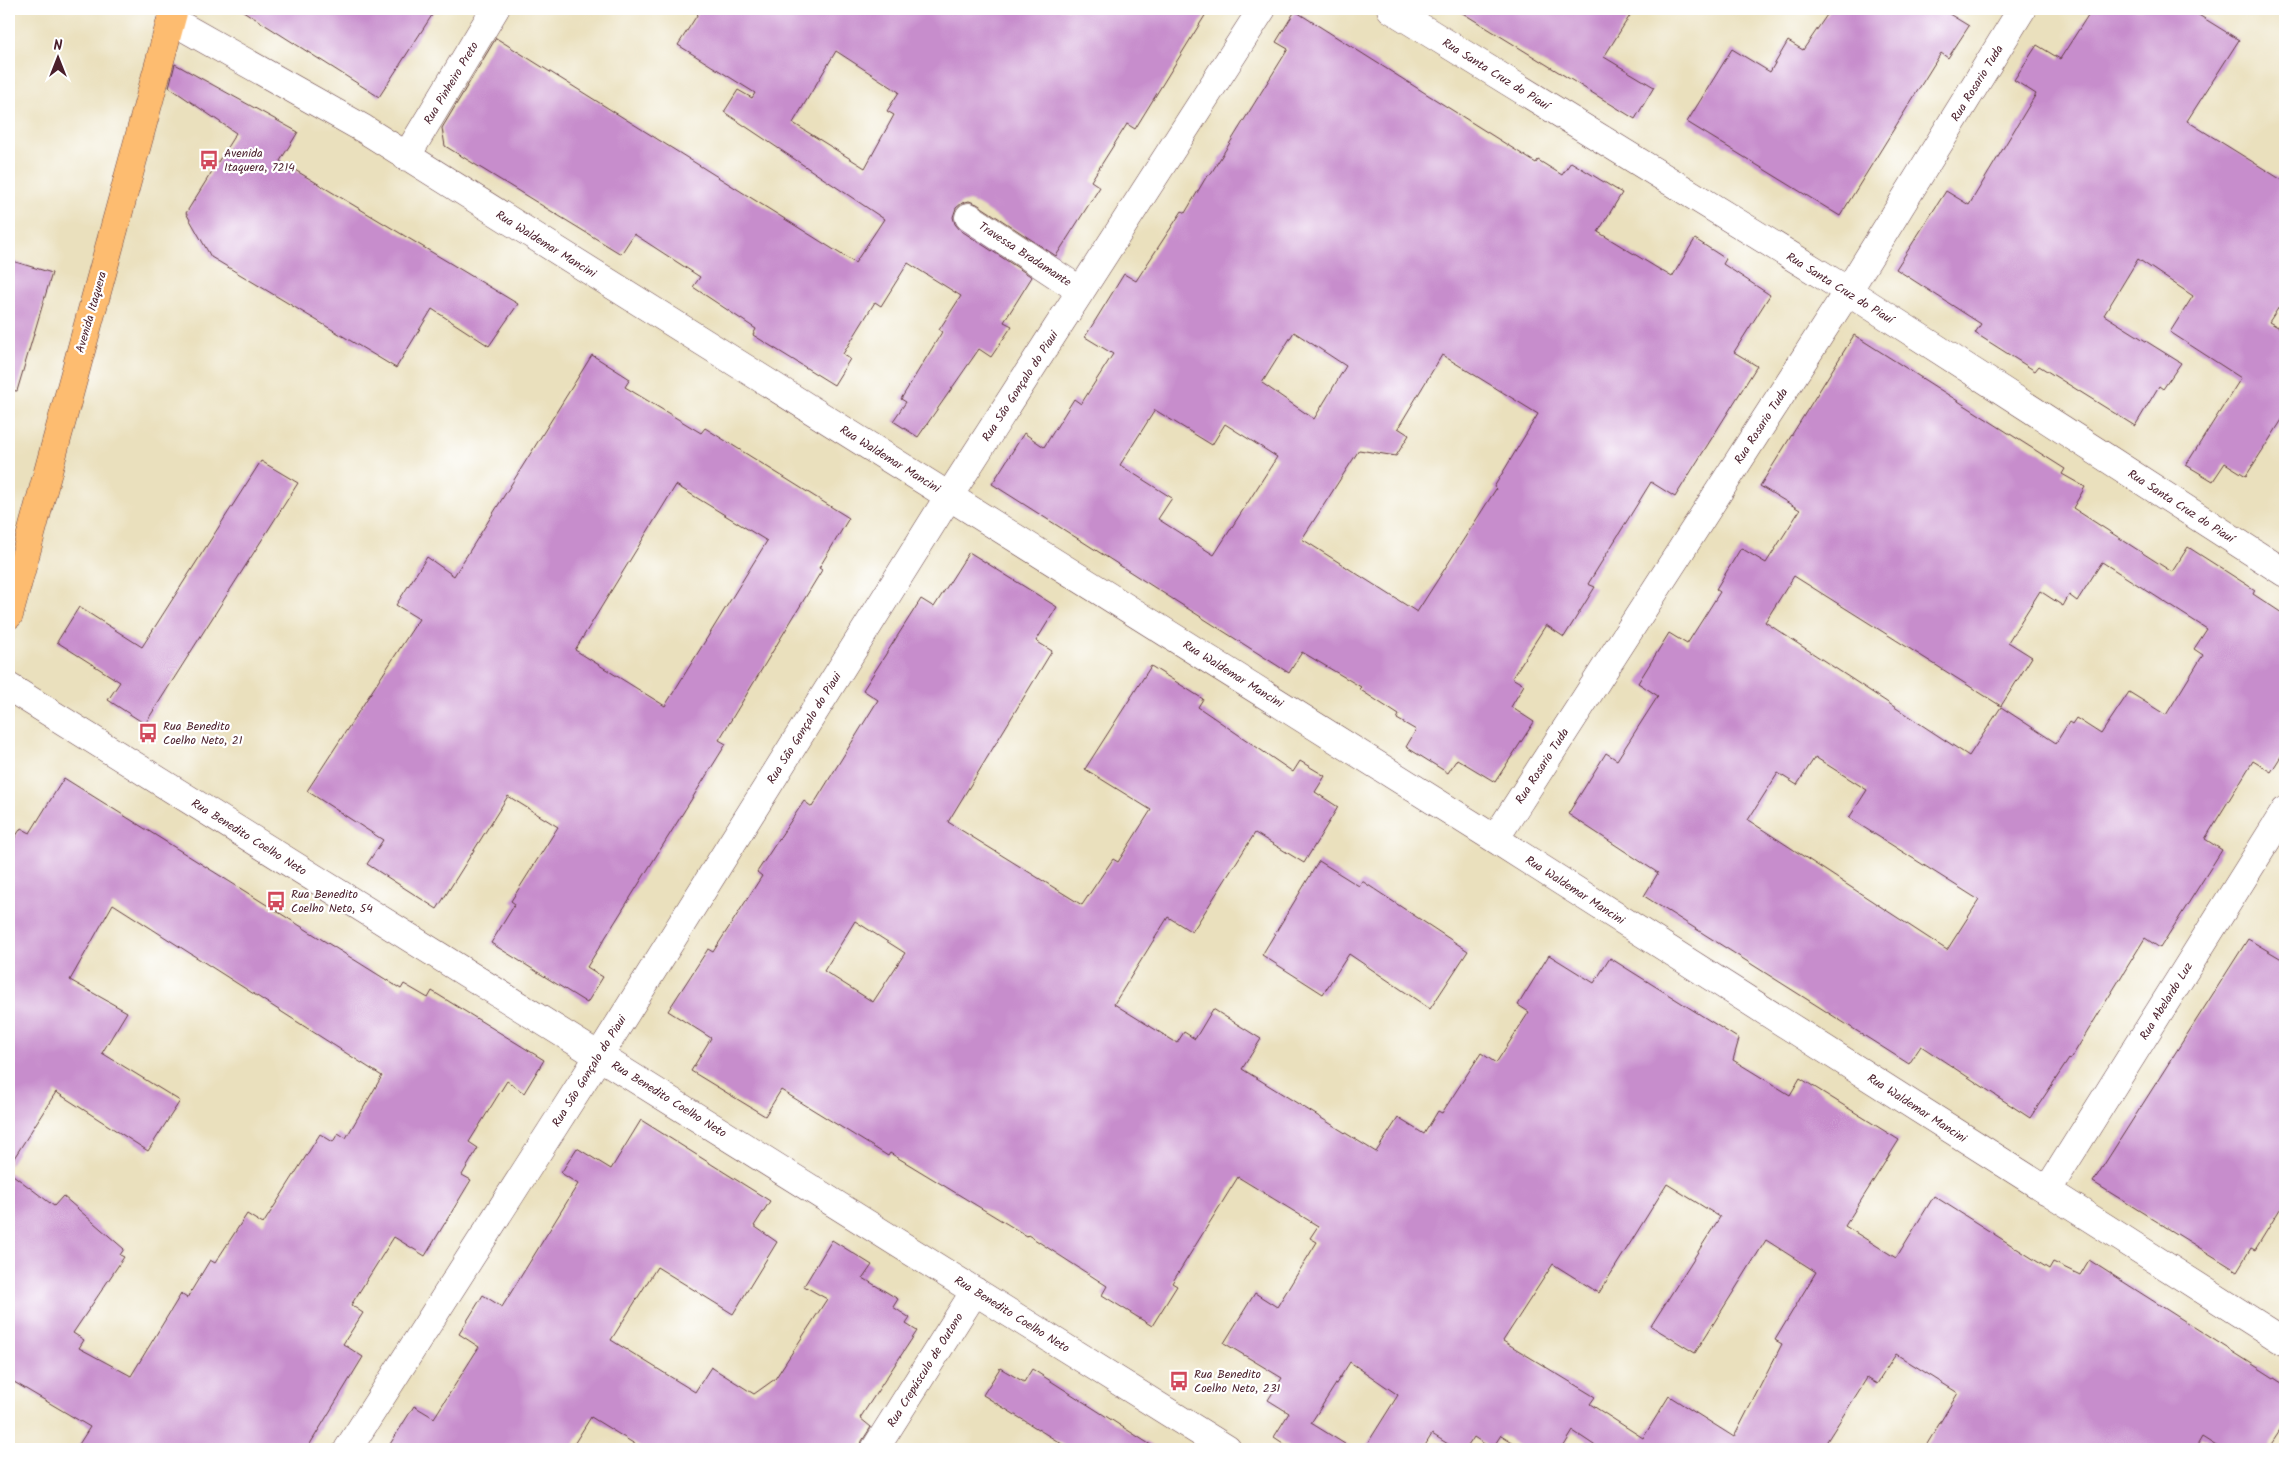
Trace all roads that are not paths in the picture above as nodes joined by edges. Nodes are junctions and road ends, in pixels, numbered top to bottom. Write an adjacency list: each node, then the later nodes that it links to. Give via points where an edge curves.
1 (495, 9): 6 (street, Rua Pinheiro Preto)
2 (1262, 9): 8 (street, Rua São Gonçalo do Piaui)
3 (1391, 9): 9 (street, Rua Santa Cruz do Piauí)
4 (2022, 9): 9 (street, Rua Rosario Tuda)
5 (173, 15): 6 (street, Rua Waldemar Mancini); 12 (main road, Avenida Itaquera)
6 (406, 156): 10 (street, Rua Waldemar Mancini)
7 (970, 217): 8 (street, Travessa Bradamante)
8 (1081, 291): 10 (street, Rua São Gonçalo do Piaui)
9 (1848, 292): 11 (street, Rua Santa Cruz do Piauí); 15 (street, Rua Rosario Tuda)
10 (949, 496): 15 (street, Rua Waldemar Mancini); 16 (street, Rua São Gonçalo do Piaui)
11 (2285, 573)
12 (9, 616)
13 (9, 687): 16 (street, Rua Benedito Coelho Neto)
14 (2285, 812): 17 (street, Rua Abelardo Luz)
15 (1495, 839): 17 (street, Rua Waldemar Mancini)
16 (599, 1056): 18 (street, Rua Benedito Coelho Neto); 20 (street, Rua São Gonçalo do Piaui)
17 (2047, 1191): 19 (street, Rua Waldemar Mancini)
18 (975, 1291): 21 (street, Rua Crepúsculo de Outono); 22 (street, Rua Benedito Coelho Neto)
19 (2285, 1342)
20 (348, 1449)
21 (875, 1449)
22 (1227, 1449)

